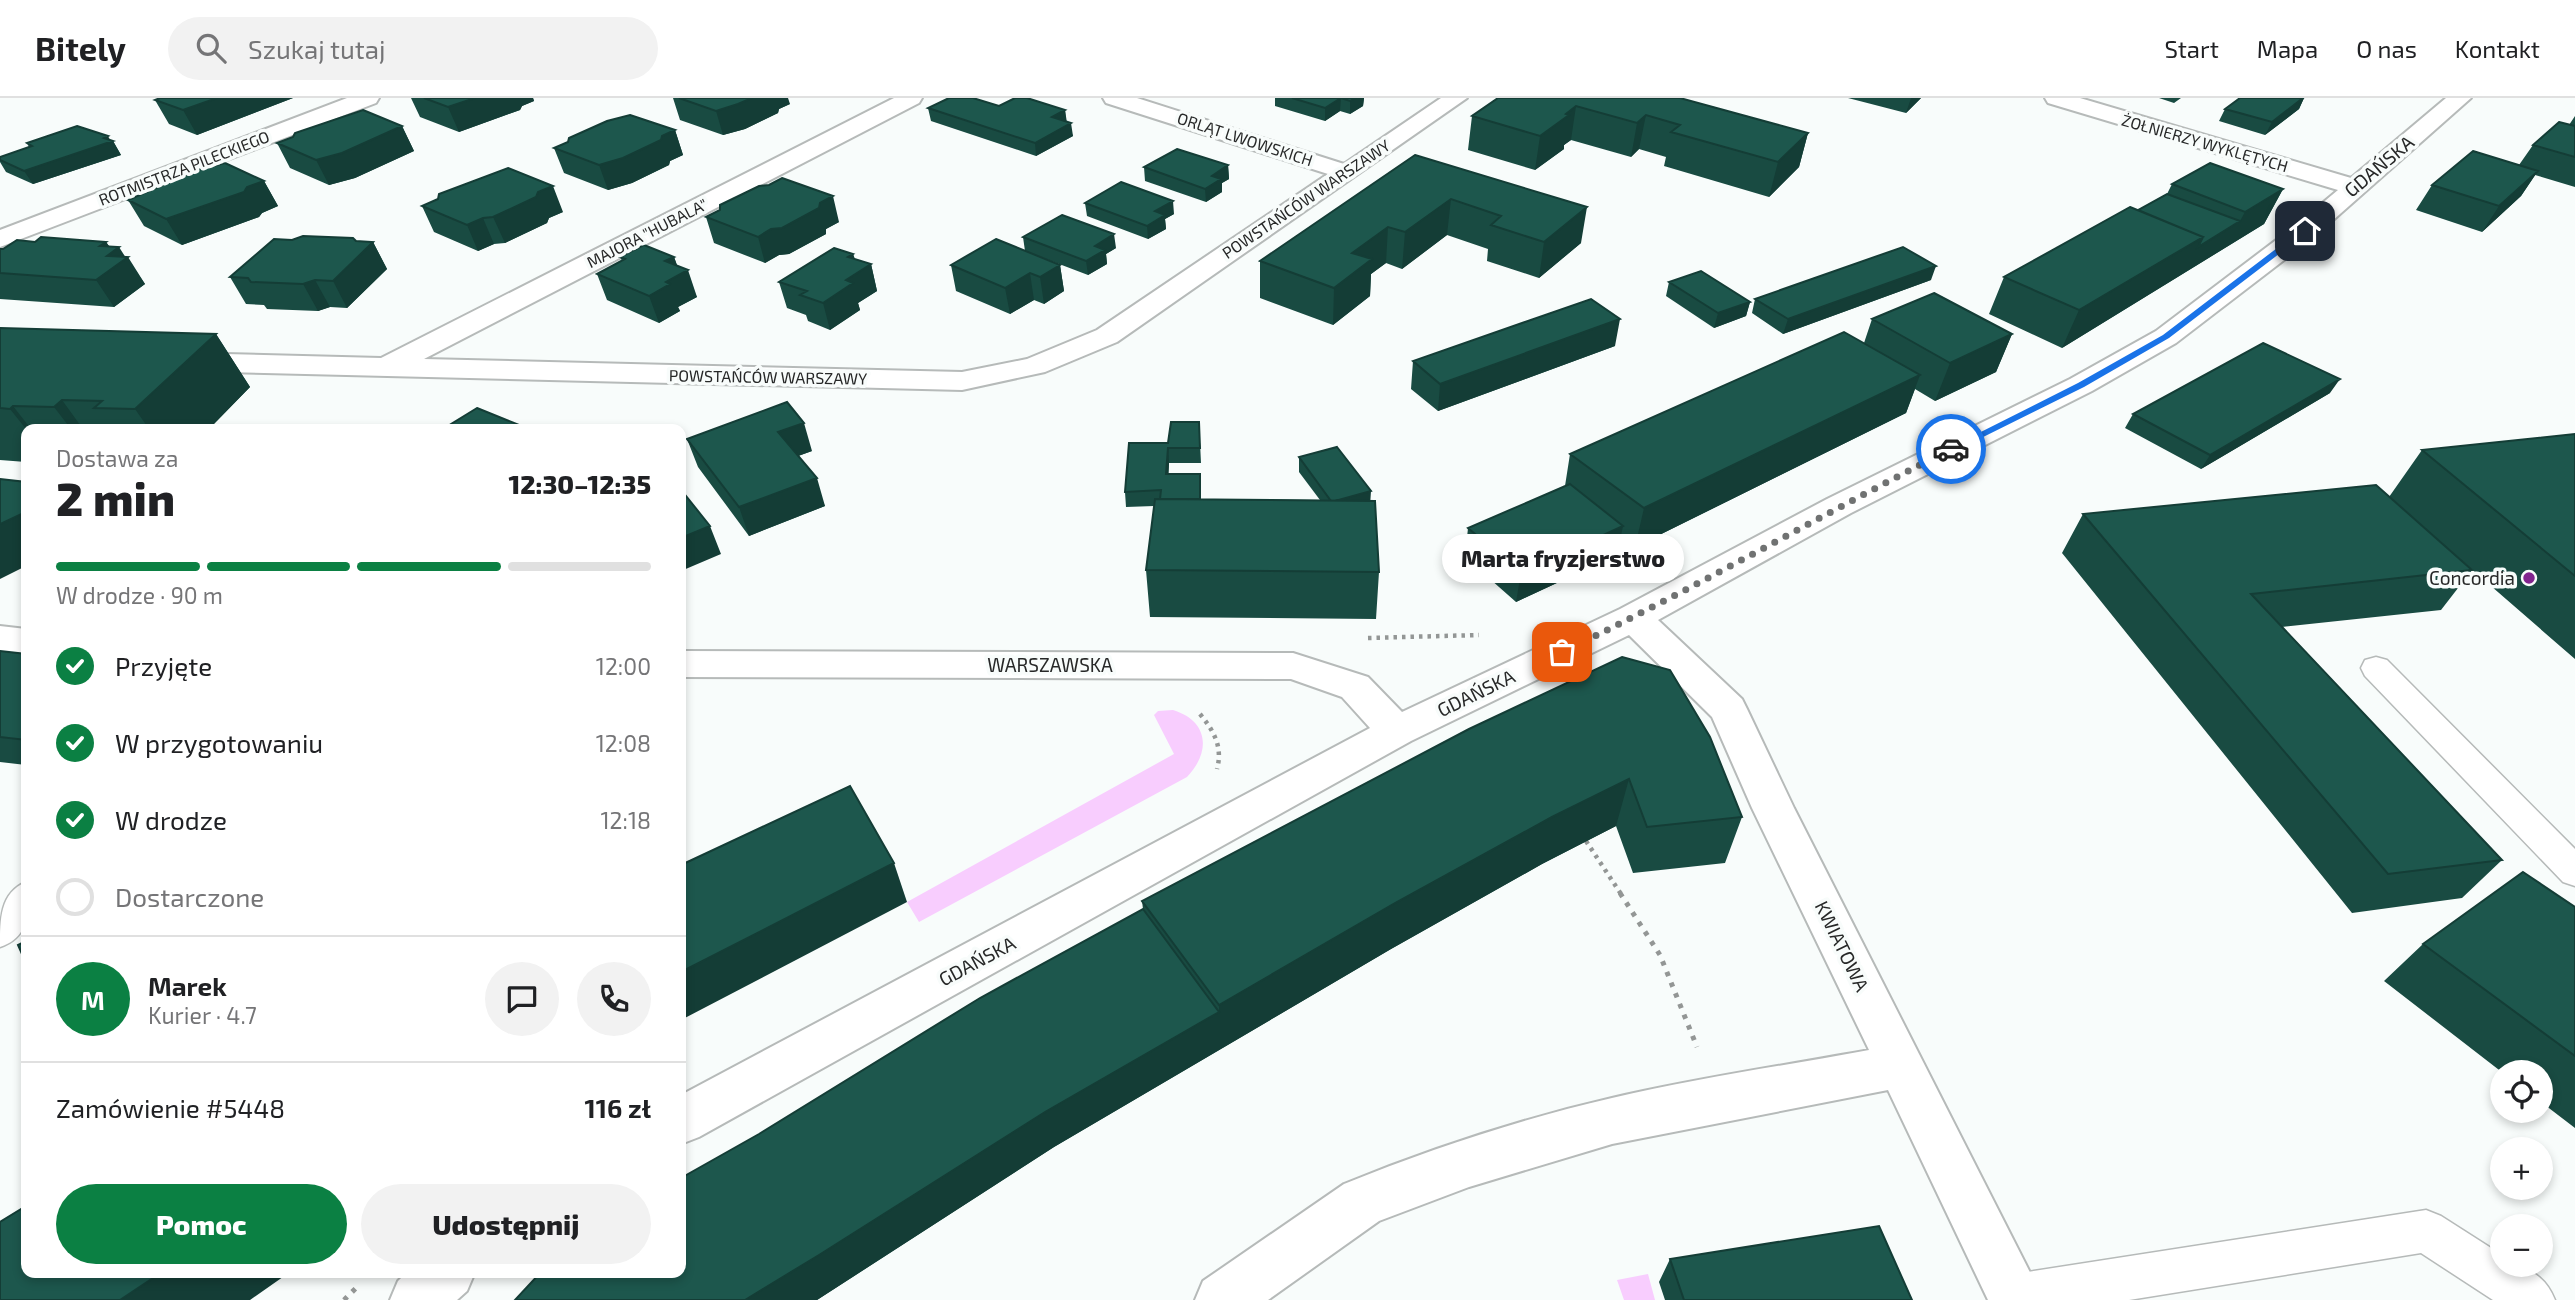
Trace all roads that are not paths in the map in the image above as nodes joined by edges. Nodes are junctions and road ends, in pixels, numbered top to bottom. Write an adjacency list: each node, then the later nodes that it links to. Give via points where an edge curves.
1 (368, 98): 10 (street, ROTMISTRZA PILECKIEGO)
2 (911, 98): 12 (street, MAJORA "HUBALA")
3 (1114, 98): 7 (street, ORLĄT LWOWSKICH)
4 (1456, 98): 8 (street, POWSTAŃCÓW WARSZAWY)
5 (2056, 98): 9 (street, ŻOŁNIERZY WYKLĘTYCH)
6 (2460, 98): 9 (street, GDAŃSKA)
7 (1151, 102): 8 (street, ORLĄT LWOWSKICH)
8 (1345, 172): 12 (street, POWSTAŃCÓW WARSZAWY, via 1107,336 1035,366 962,381)
9 (2354, 187): 13 (street, GDAŃSKA, via 2305,231 2166,337)
10 (0, 239)
11 (151, 361): 12 (street, POWSTAŃCÓW WARSZAWY)
12 (383, 369)
13 (1633, 618): 18 (street, GDAŃSKA); 22 (street, KWIATOWA, via 1728,709)
14 (0, 639): 15 (street)
15 (21, 641)
16 (686, 664): 18 (street, WARSZAWSKA, via 1293,666 1355,687)
17 (2376, 668): 19 (lane)
18 (1397, 731): 23 (street, GDAŃSKA)
19 (2575, 872)
20 (21, 904): 21 (lane)
21 (0, 932)
22 (1901, 1066): 25 (street, KWIATOWA); 27 (street, via 1612,1121 1469,1163 1362,1202)
23 (686, 1118)
24 (441, 1278): 26 (street)
25 (2016, 1298): 28 (lane, via 2426,1231)
26 (417, 1300)
27 (1222, 1300)
28 (2533, 1300)

